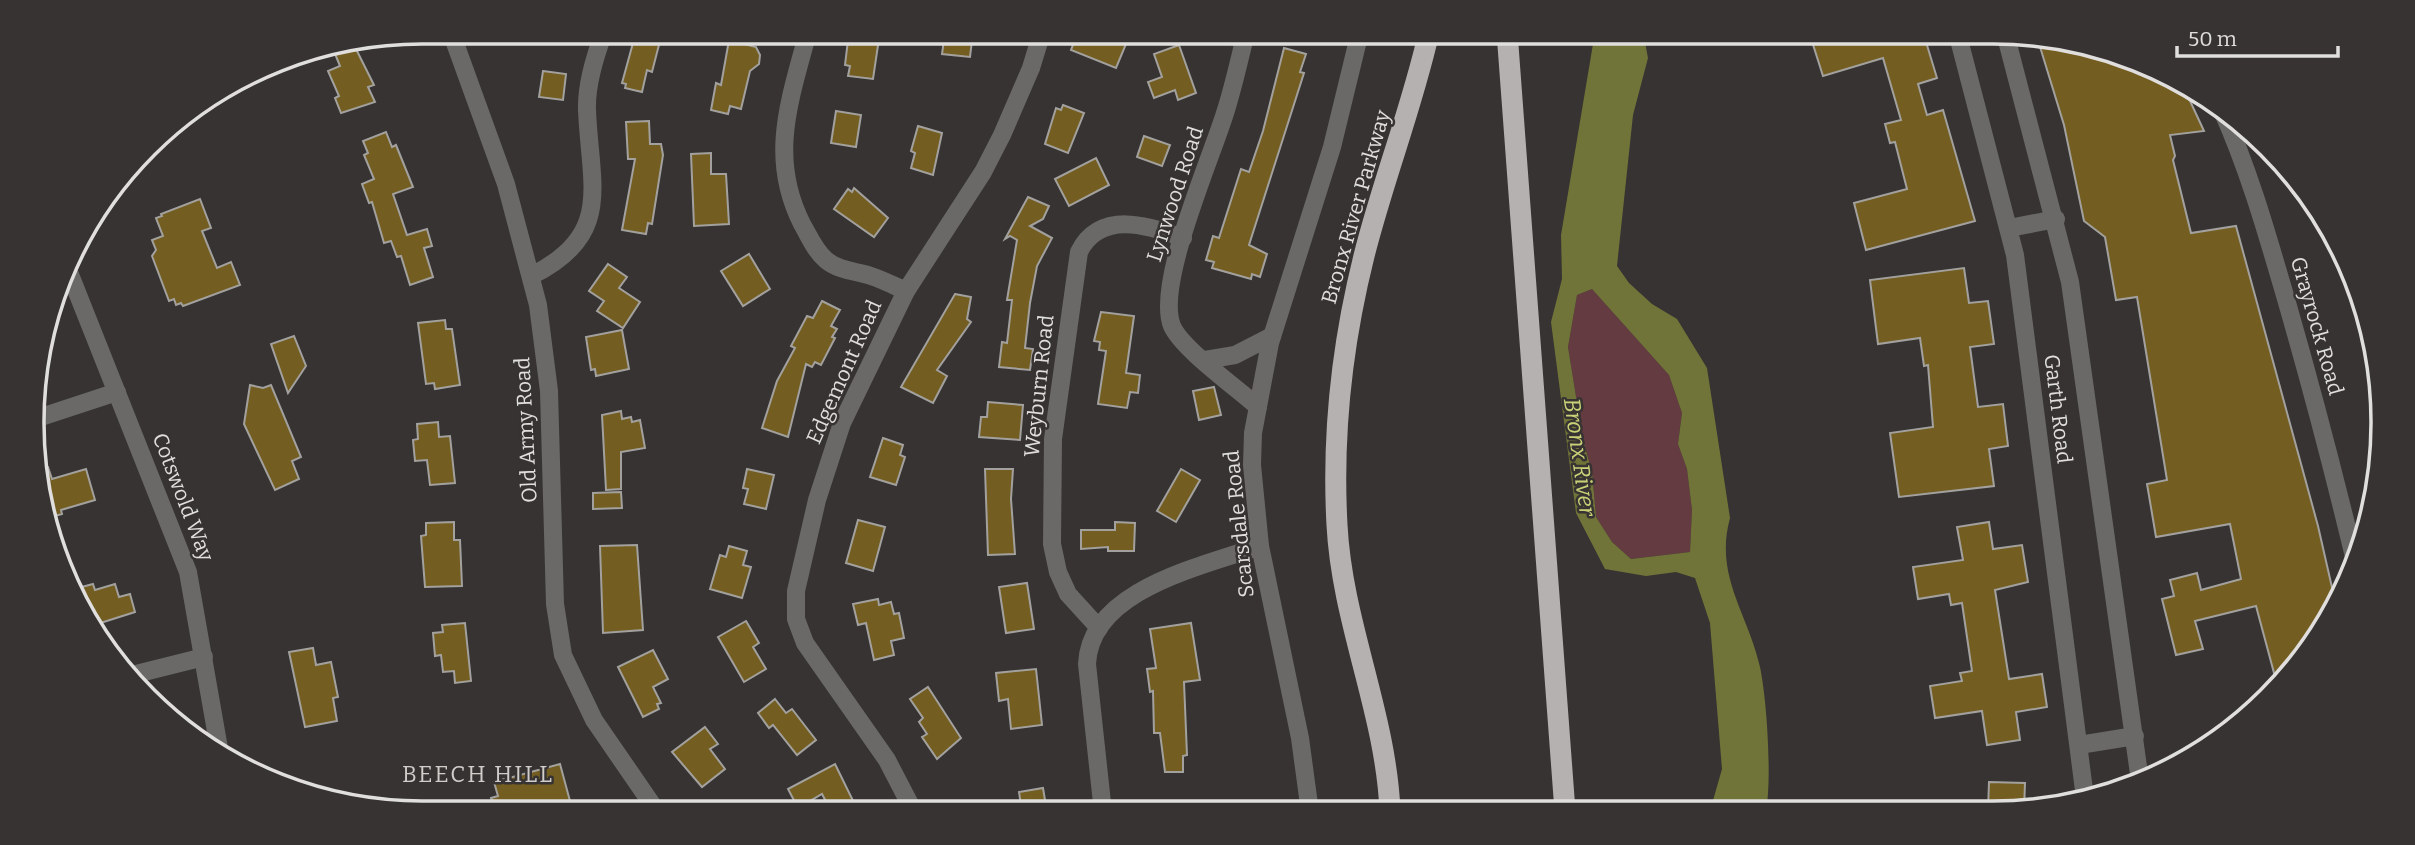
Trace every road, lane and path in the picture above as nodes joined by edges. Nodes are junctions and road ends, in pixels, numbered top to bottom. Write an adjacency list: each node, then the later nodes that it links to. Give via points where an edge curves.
1 (455, 44): 15 (street, Old Army Road, via 506,184)
2 (601, 44): 15 (street, via 588,94 594,183 590,220 573,248)
3 (805, 44): 17 (street, via 787,109 782,149 786,184 797,213 826,260)
4 (1038, 44): 17 (street, Edgemont Road, via 1018,102 983,172)
5 (1243, 44): 14 (street, Lynwood Road, via 1227,108)
6 (1357, 44): 18 (street, Scarsdale Road, via 1332,147)
7 (1426, 44): 37 (highway, Bronx River Parkway, via 1356,292 1342,372 1336,448 1341,569 1378,721)
8 (1508, 44): 38 (highway)
9 (1960, 44): 13 (street, Garth Road)
10 (2008, 45): 12 (street, Garth Road)
11 (2230, 128): 24 (street, Grayrock Road, via 2261,212)
12 (2056, 219): 13 (street); 28 (street, Garth Road, via 2070,282)
13 (2009, 228): 30 (street, Garth Road)
14 (1183, 238): 19 (street, Lynwood Road, via 1171,281 1170,315 1184,343); 25 (street, Weyburn Road, via 1146,226 1113,225 1088,237 1079,251 1053,439 1052,544 1068,594)
15 (531, 276): 33 (street, Old Army Road, via 550,391 555,604 563,655 594,720)
16 (72, 281): 20 (street, Cotswold Way)
17 (906, 291): 34 (street, Edgemont Road, via 842,423 811,523 794,606 805,643 887,760)
18 (1272, 336): 19 (street, via 1235,355); 21 (street, Scarsdale Road)
19 (1205, 360): 21 (street, Lynwood Road)
20 (117, 392): 22 (street); 26 (street, Cotswold Way, via 188,572)
21 (1258, 407): 23 (street, Scarsdale Road, via 1252,465)
22 (44, 416)
23 (1260, 546): 25 (street, via 1137,592); 36 (street, Scarsdale Road)
24 (2350, 546)
25 (1099, 628): 35 (street, via 1087,664)
26 (204, 657): 27 (street); 29 (street, Cotswold Way)
27 (139, 673)
28 (2135, 736): 30 (street); 31 (street, Garth Road)
29 (218, 741)
30 (2079, 745): 32 (street, Garth Road)
31 (2139, 771)
32 (2084, 790)
33 (650, 801)
34 (908, 801)
35 (1102, 801)
36 (1309, 801)
37 (1389, 801)
38 (1564, 801)

